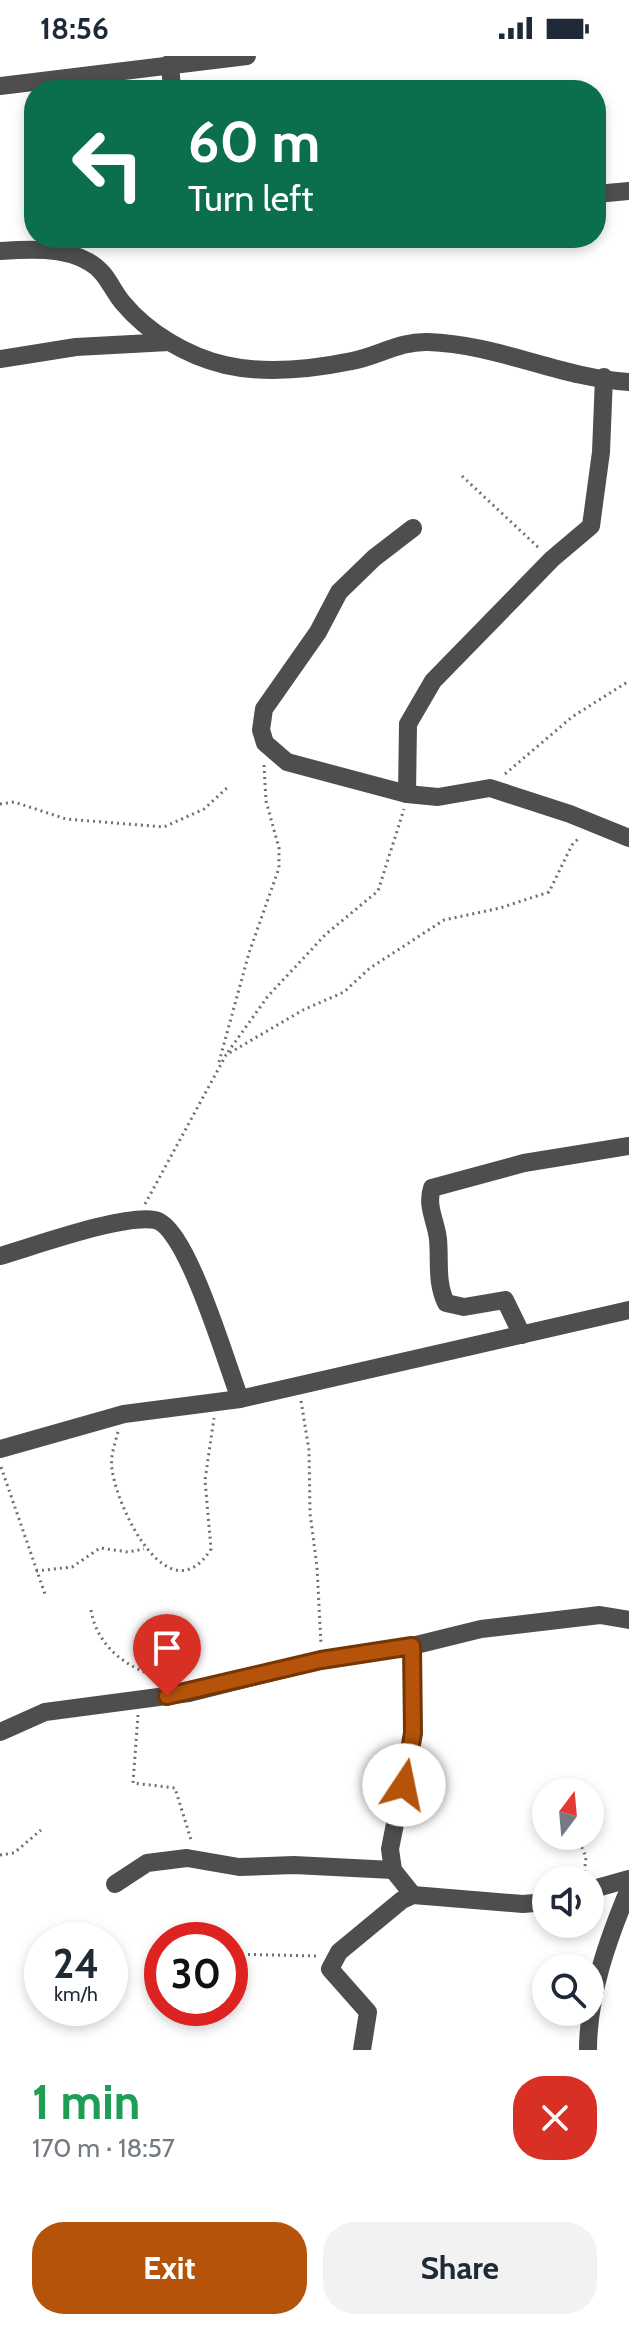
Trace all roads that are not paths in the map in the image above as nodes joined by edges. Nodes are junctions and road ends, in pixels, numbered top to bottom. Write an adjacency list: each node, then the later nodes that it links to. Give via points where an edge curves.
1 (247, 56): 2 (street)
2 (170, 63): 3 (street); 4 (street)
3 (44, 80)
4 (171, 80)
5 (24, 83): 6 (street)
6 (0, 86)
7 (629, 191): 8 (street)
8 (606, 193)
9 (0, 251): 10 (street, via 30,249 85,259 107,277 148,329)
10 (169, 342): 11 (street, via 76,347); 12 (street, via 222,365 255,370 352,361 407,343 428,342 484,349)
11 (0, 359)
12 (604, 377): 13 (street); 15 (street, via 593,523 552,559 419,700 407,730)
13 (629, 382)
14 (413, 528): 15 (street, via 339,592 261,719 265,743 287,762)
15 (407, 794): 16 (street, via 438,797 490,788)
16 (629, 838)
17 (629, 1146): 20 (street, via 524,1163 432,1188 439,1288 446,1303 454,1308 505,1300)
18 (0, 1256): 21 (street, via 138,1219 165,1224 192,1265)
19 (629, 1310): 20 (street)
20 (522, 1335): 21 (street)
21 (240, 1399): 22 (street, via 124,1414)
22 (0, 1449)
23 (629, 1620): 24 (street, via 600,1615 508,1625)
24 (412, 1646): 25 (street, via 321,1660 189,1693 45,1712); 26 (street, via 413,1733 391,1839)
25 (0, 1732)
26 (393, 1870): 28 (street, via 239,1867 187,1858 147,1863); 31 (street)
27 (629, 1879): 29 (street)
28 (115, 1884)
29 (604, 1886)
30 (629, 1889): 34 (street, via 597,1982)
31 (413, 1895): 32 (street); 33 (street, via 339,1952 331,1974 369,2016)
32 (532, 1903)
33 (362, 2050)
34 (588, 2050)

